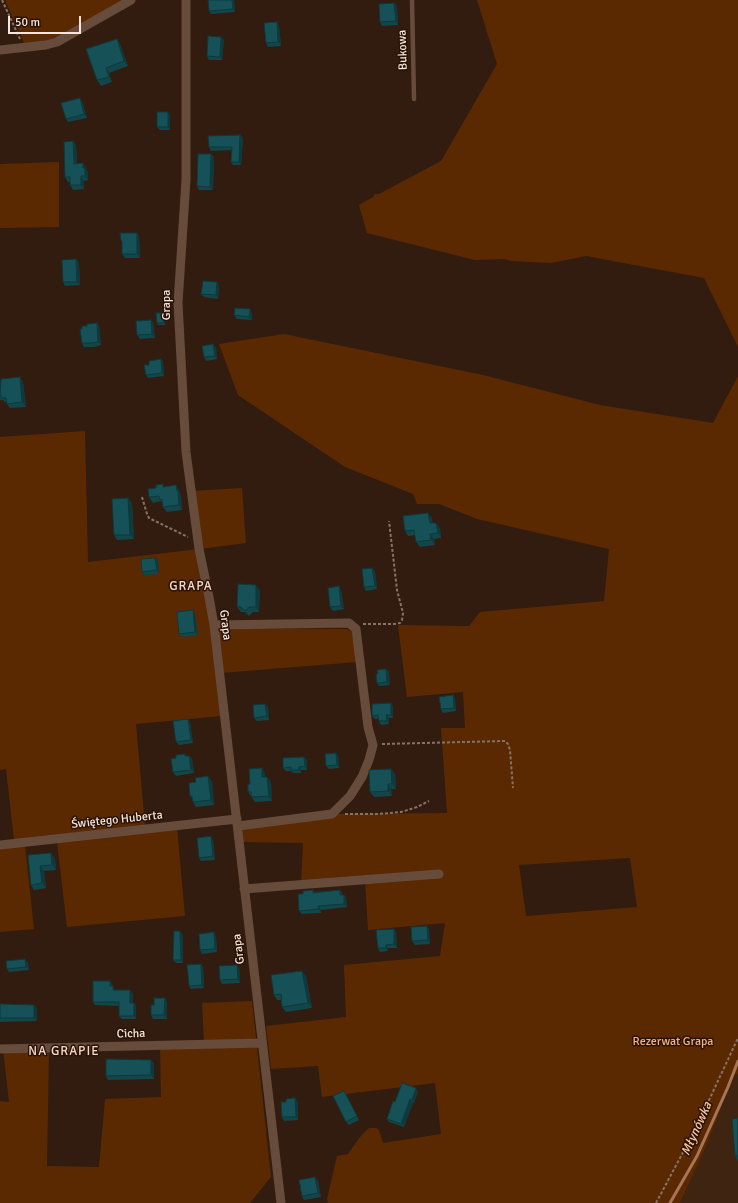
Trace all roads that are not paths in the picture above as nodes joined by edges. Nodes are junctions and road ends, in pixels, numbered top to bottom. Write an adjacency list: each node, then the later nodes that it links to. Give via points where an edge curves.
1 (131, 0): 4 (street, via 60,40 46,45)
2 (186, 0): 6 (street, Grapa, via 186,180 178,303 186,452 198,542)
3 (412, 0): 5 (lane, Bukowa)
4 (0, 50)
5 (414, 99)
6 (214, 625): 7 (street, Grapa); 7 (street, Świętego Huberta, via 349,623 356,629 368,727 373,744 370,760 362,777 350,796 332,814)
7 (237, 822): 8 (street, Świętego Huberta); 10 (street, Grapa)
8 (0, 846)
9 (439, 874): 10 (street)
10 (244, 890): 11 (street, Grapa)
11 (262, 1043): 12 (street, Cicha); 13 (street, Grapa)
12 (0, 1049)
13 (282, 1203)

